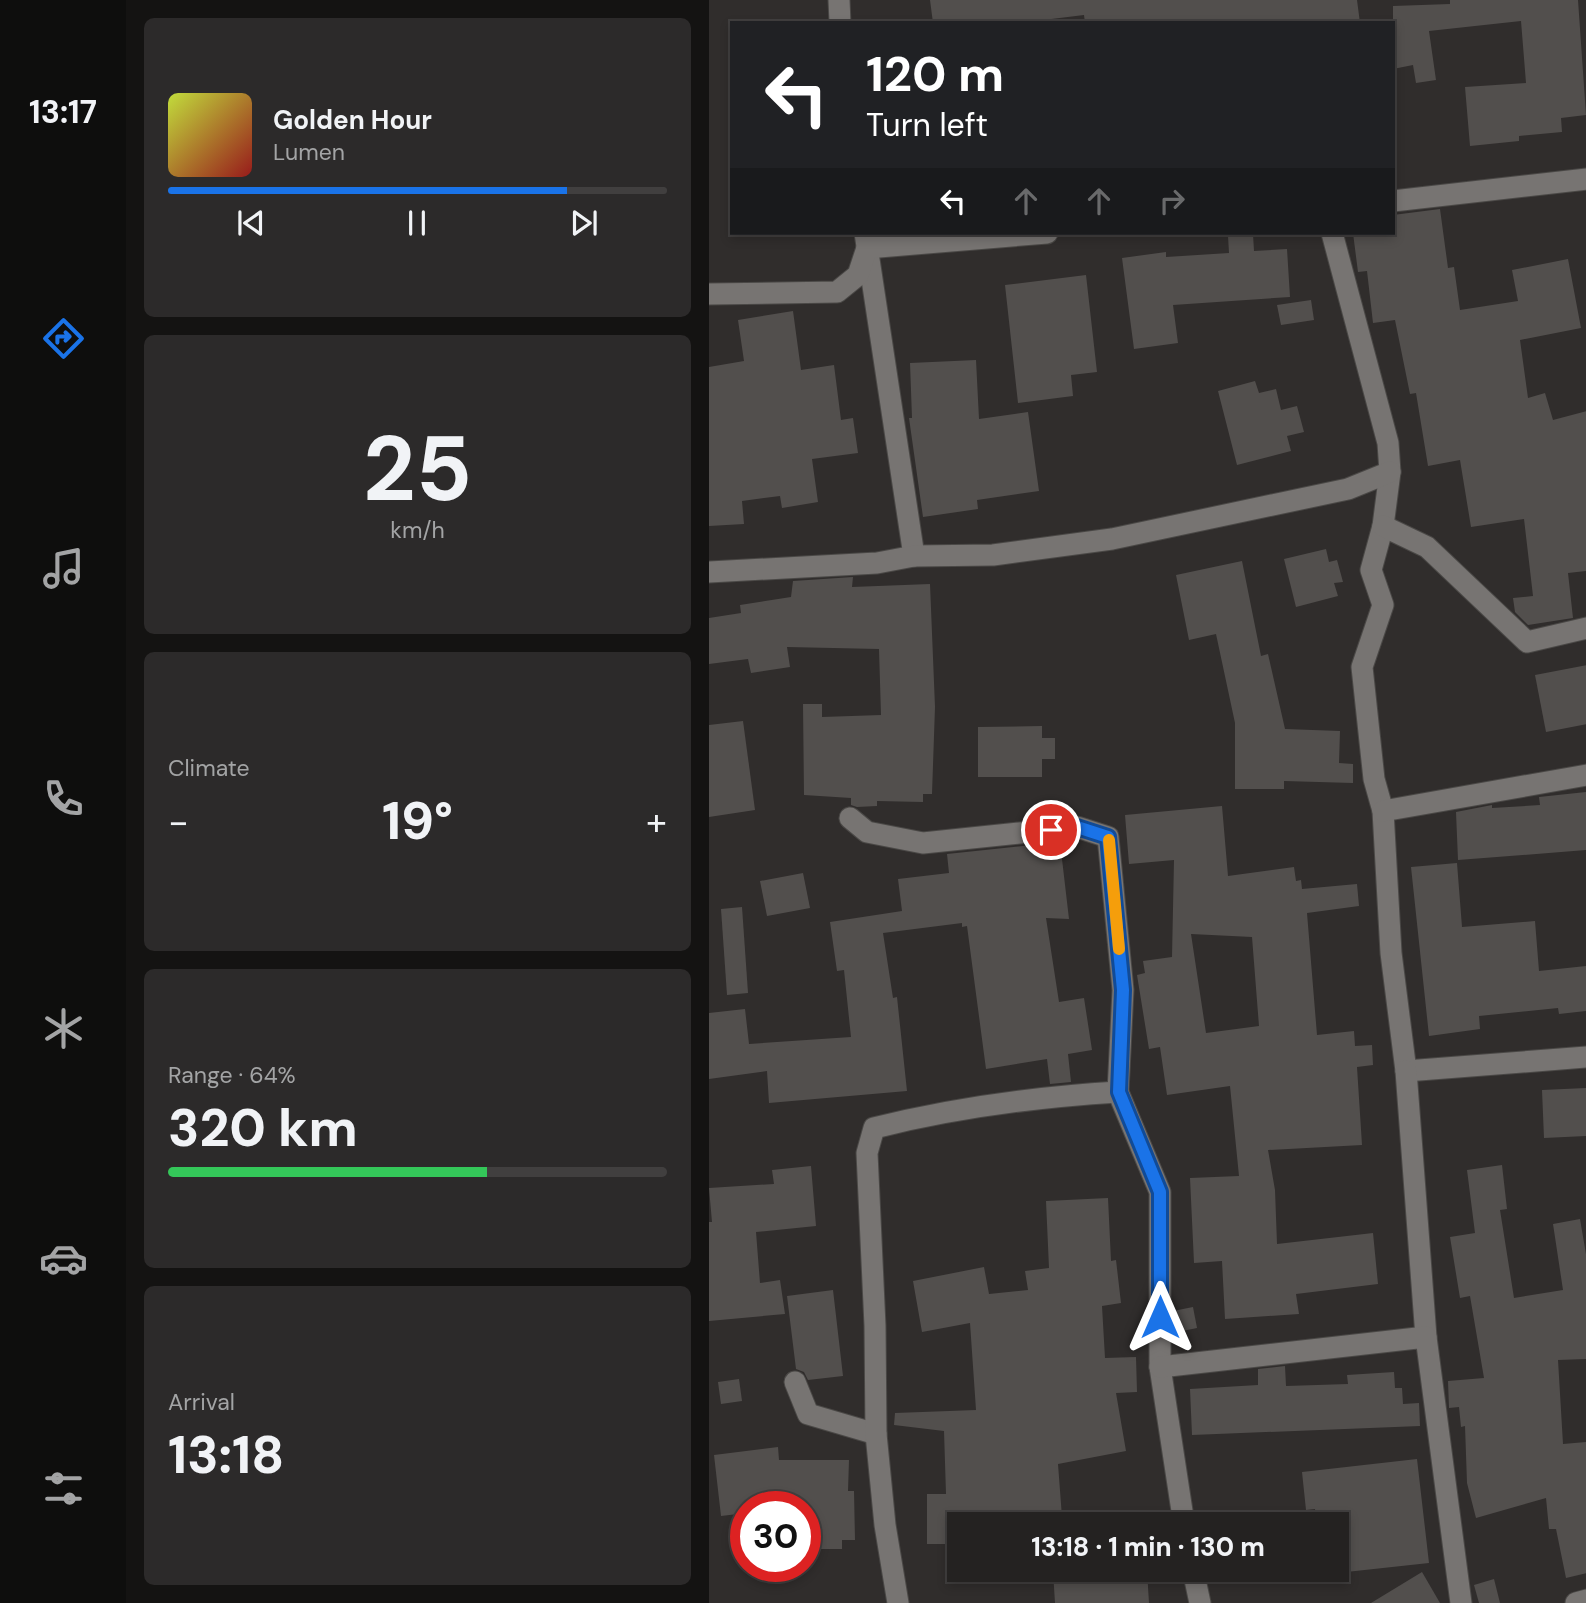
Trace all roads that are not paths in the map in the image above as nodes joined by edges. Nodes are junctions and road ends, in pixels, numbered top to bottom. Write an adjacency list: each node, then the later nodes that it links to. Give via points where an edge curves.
1 (839, 0): 2 (street)
2 (840, 21)
3 (1586, 179): 4 (street)
4 (1395, 201)
5 (1002, 235): 7 (street)
6 (1333, 235): 9 (street, via 1388,443)
7 (866, 241): 8 (street, via 858,275 837,292); 11 (street)
8 (709, 294)
9 (1390, 472): 10 (street); 11 (street, via 1348,489 1112,539 993,555)
10 (1383, 526): 13 (street, via 1427,547 1527,642); 15 (street, via 1371,570 1383,605 1362,667 1374,779)
11 (914, 556): 12 (street, via 877,563)
12 (709, 572)
13 (1586, 628)
14 (1586, 775): 15 (street)
15 (1383, 811): 18 (street, via 1391,953)
16 (850, 818): 19 (street, via 867,832 923,843 1077,827 1108,837 1123,990)
17 (1586, 1057): 18 (street)
18 (1406, 1070): 20 (street)
19 (1119, 1092): 21 (street, via 1160,1192); 23 (street, via 1055,1096 874,1128 867,1153)
20 (1425, 1337): 21 (street); 29 (street)
21 (1160, 1367): 24 (street)
22 (795, 1382): 23 (street, via 808,1414)
23 (876, 1434): 27 (street)
24 (1182, 1512)
25 (1196, 1582): 28 (street)
26 (1586, 1600): 30 (street)
27 (898, 1603)
28 (1200, 1603)
29 (1461, 1603)
30 (1576, 1603)

